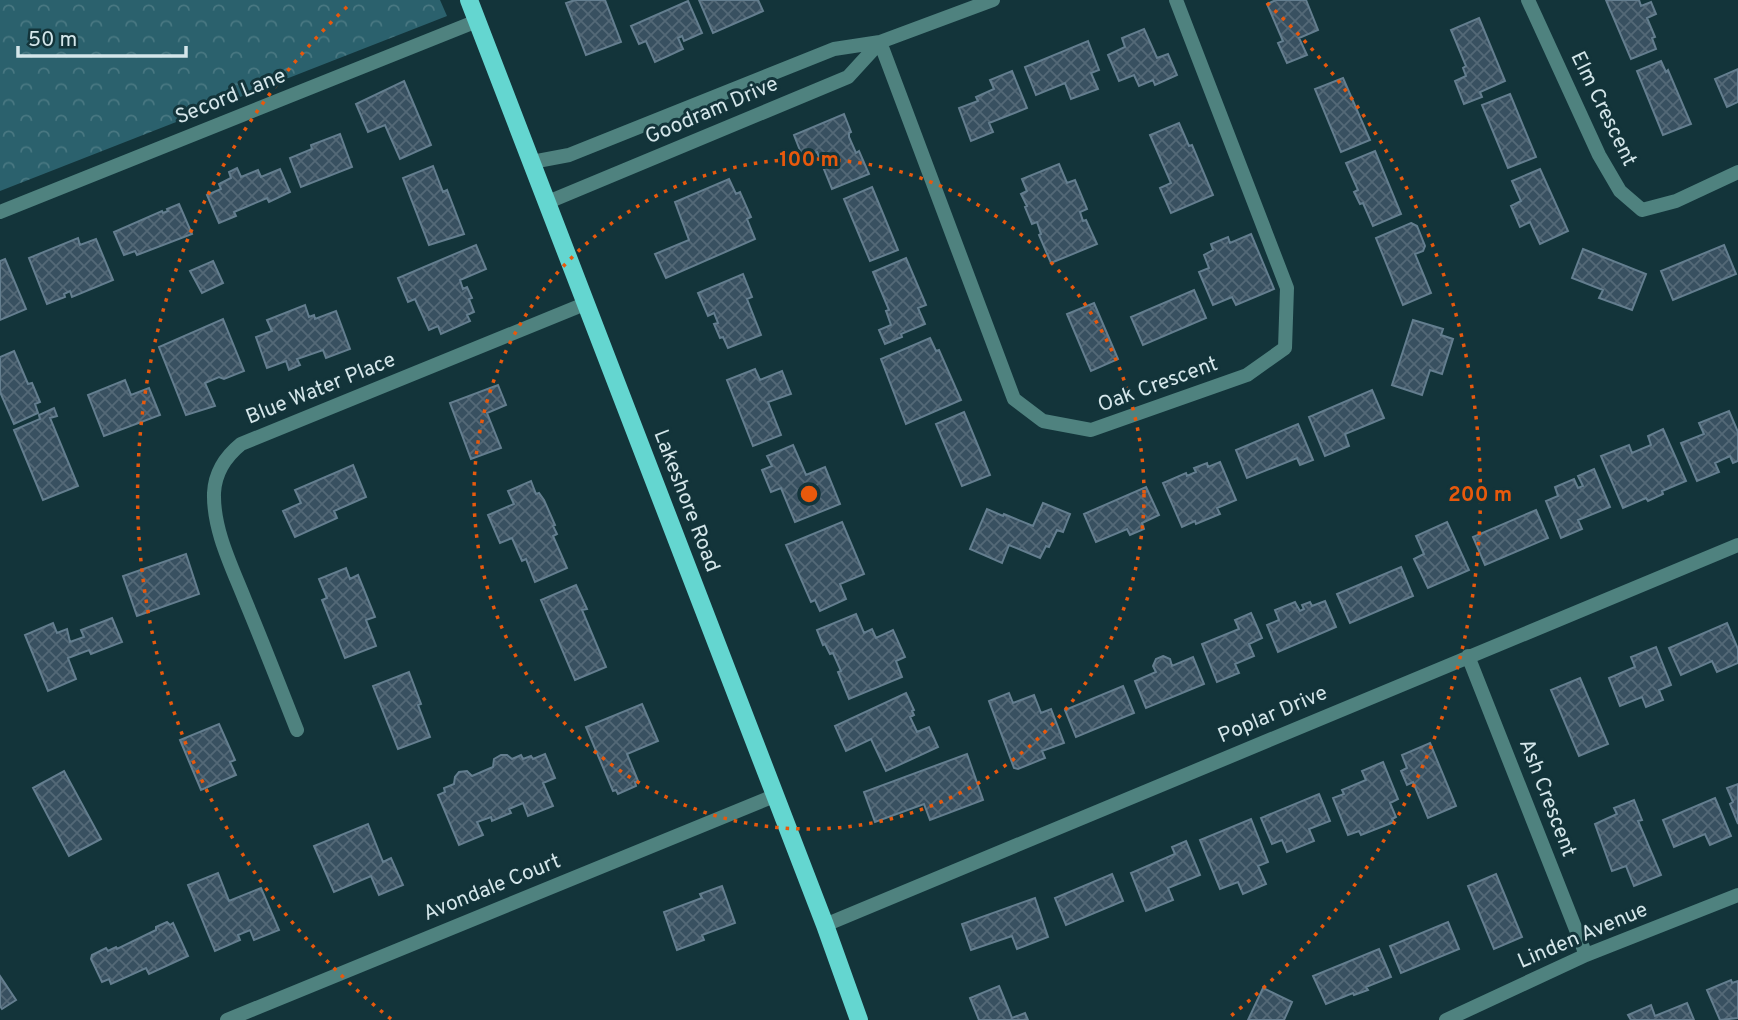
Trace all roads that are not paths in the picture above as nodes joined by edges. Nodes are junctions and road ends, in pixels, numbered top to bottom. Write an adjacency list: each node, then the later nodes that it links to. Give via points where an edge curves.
1 (469, 0): 5 (main road, Lakeshore Road)
2 (993, 0): 6 (street, Goodram Drive)
3 (1176, 0): 6 (street, Oak Crescent, via 1287,288 1286,348 1247,375 1091,430 1043,421 1014,399)
4 (1528, 0): 8 (street, Elm Crescent, via 1599,155 1620,191 1642,210 1676,201)
5 (477, 21): 7 (main road, Lakeshore Road); 10 (street, Secord Lane)
6 (880, 42): 7 (street, Goodram Drive, via 834,49 569,155); 9 (street, Goodram Drive, via 848,77)
7 (532, 162): 9 (main road, Lakeshore Road)
8 (1738, 172)
9 (548, 202): 11 (main road, Lakeshore Road)
10 (0, 212)
11 (587, 303): 14 (street, Blue Water Place, via 241,444 229,454 218,471 215,515); 15 (main road, Lakeshore Road)
12 (1738, 545): 13 (street, Poplar Drive)
13 (1468, 656): 17 (street, Poplar Drive); 18 (street, Ash Crescent)
14 (297, 730)
15 (774, 796): 17 (main road, Lakeshore Road); 19 (street, Avondale Court)
16 (1738, 895): 18 (street, Linden Avenue)
17 (825, 925): 20 (main road, Lakeshore Road)
18 (1586, 955): 21 (street, Linden Avenue)
19 (227, 1020)
20 (859, 1020)
21 (1446, 1020)

